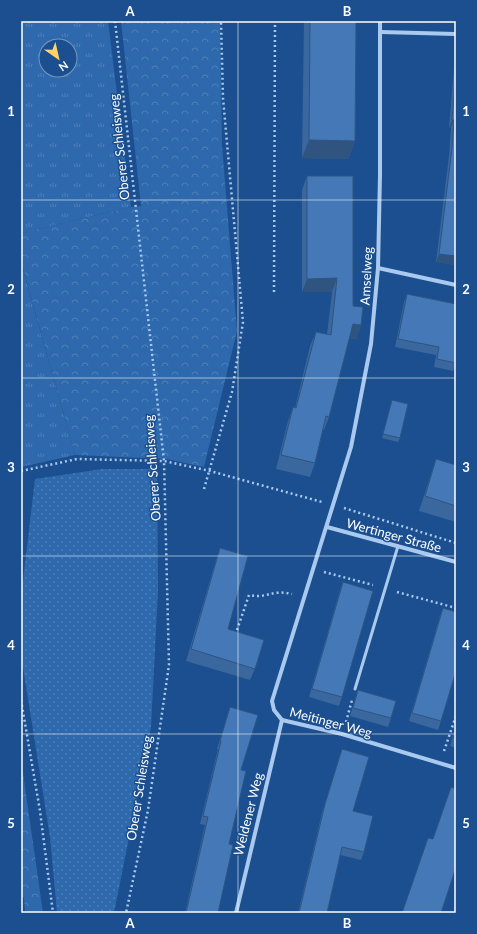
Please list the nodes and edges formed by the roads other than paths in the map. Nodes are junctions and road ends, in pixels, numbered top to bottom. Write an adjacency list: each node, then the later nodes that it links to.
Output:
1 (380, 21): 2 (street, Amselweg)
2 (381, 32): 3 (street); 4 (street, Amselweg)
3 (456, 34)
4 (378, 268): 5 (street); 6 (street, Amselweg)
5 (456, 285)
6 (327, 527): 7 (street, Wertinger Straße); 10 (street, Meitinger Weg)
7 (398, 546): 8 (street, Wertinger Straße); 9 (lane)
8 (456, 562)
9 (355, 689)
10 (282, 720): 11 (street, Meitinger Weg); 12 (street, Weldener Weg)
11 (456, 768)
12 (236, 913)

